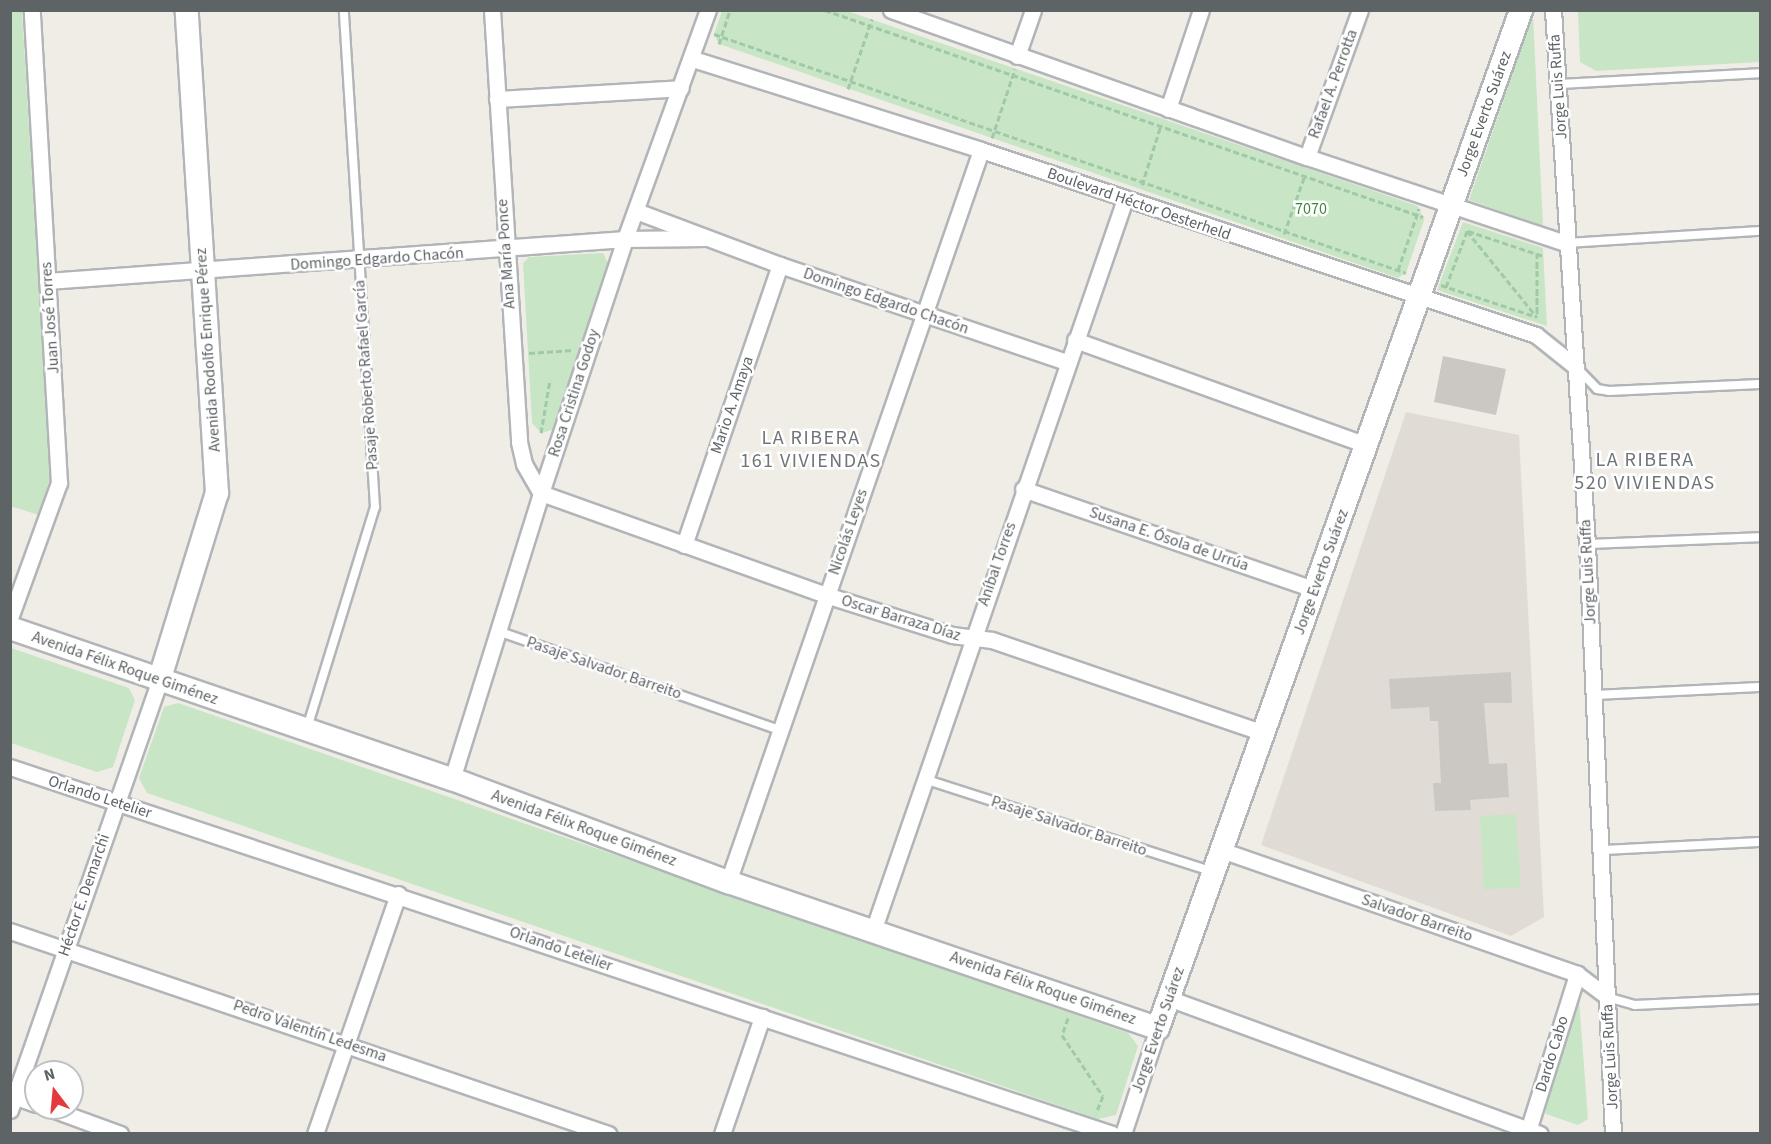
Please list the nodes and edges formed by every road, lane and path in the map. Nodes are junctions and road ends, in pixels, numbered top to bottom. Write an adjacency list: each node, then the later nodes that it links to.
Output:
1 (32, 10): 60 (street, Juan José Torres)
2 (188, 10): 57 (street, Avenida Rodolfo Enrique Pérez)
3 (344, 10): 54 (lane, Pasaje Roberto Rafael García)
4 (492, 10): 27 (street, Ana María Ponce)
5 (708, 10): 19 (street, Rosa Cristina Godoy)
6 (730, 10): 17 (path)
7 (825, 10): 15 (path)
8 (891, 10): 20 (street)
9 (1033, 10): 20 (street)
10 (1201, 10): 28 (street)
11 (1360, 10): 33 (street, Rafael A. Perrotta)
12 (1521, 10): 38 (street, Jorge Everto Suárez)
13 (1553, 10): 24 (street, Jorge Luis Ruffa)
14 (872, 19): 15 (path)
15 (869, 26): 22 (path); 23 (path)
16 (714, 34): 17 (path)
17 (721, 37): 18 (path); 23 (path)
18 (719, 44)
19 (693, 59): 25 (street, Rosa Cristina Godoy); 32 (street, Boulevard Héctor Oesterheld)
20 (1016, 62): 22 (path); 28 (street)
21 (1761, 73): 24 (lane)
22 (1013, 75): 29 (path); 30 (path)
23 (851, 82): 26 (path); 30 (path)
24 (1559, 84): 50 (street, Jorge Luis Ruffa)
25 (681, 88): 27 (street); 40 (street, Rosa Cristina Godoy)
26 (848, 89)
27 (497, 99): 51 (street, Ana María Ponce)
28 (1166, 114): 29 (path); 33 (street)
29 (1160, 126): 34 (path); 35 (path)
30 (994, 132): 31 (path); 35 (path)
31 (992, 138)
32 (981, 150): 37 (street, Boulevard Héctor Oesterheld); 64 (street, Nicolás Leyes)
33 (1307, 163): 34 (path); 38 (street)
34 (1305, 176): 41 (path); 46 (path)
35 (1142, 183): 36 (path); 46 (path)
36 (1140, 189)
37 (1125, 199): 63 (street, Boulevard Héctor Oesterheld); 67 (street, Aníbal Torres)
38 (1451, 206): 50 (street); 63 (street, Jorge Everto Suárez)
39 (1419, 209): 41 (path)
40 (636, 211): 47 (street, Domingo Edgardo Chacón); 48 (street, Rosa Cristina Godoy)
41 (1417, 215): 42 (path); 56 (path)
42 (1423, 217)
43 (1468, 223): 44 (path)
44 (1467, 231): 52 (path); 62 (path); 65 (path)
45 (1761, 231): 50 (lane)
46 (1285, 233): 49 (path); 56 (path)
47 (706, 238): 48 (street, Domingo Edgardo Chacón); 55 (street, Domingo Edgardo Chacón)
48 (625, 239): 51 (street, Domingo Edgardo Chacón); 77 (street, Rosa Cristina Godoy)
49 (1282, 239)
50 (1566, 243): 71 (street, Jorge Luis Ruffa)
51 (504, 250): 54 (street, Domingo Edgardo Chacón); 77 (street, Ana María Ponce)
52 (1537, 253): 53 (path); 65 (path)
53 (1543, 256)
54 (358, 261): 57 (street, Domingo Edgardo Chacón); 90 (lane, Pasaje Roberto Rafael García)
55 (780, 266): 64 (street, Domingo Edgardo Chacón); 80 (street, Mario A. Amaya)
56 (1398, 271): 58 (path); 59 (path)
57 (203, 272): 60 (street, Domingo Edgardo Chacón); 87 (street, Avenida Rodolfo Enrique Pérez)
58 (1406, 273)
59 (1395, 277)
60 (47, 281): 83 (street, Juan José Torres)
61 (1439, 284): 62 (path)
62 (1446, 287): 65 (path)
63 (1418, 299): 71 (street, Boulevard Héctor Oesterheld); 75 (street, Jorge Everto Suárez)
64 (922, 313): 70 (street, Domingo Edgardo Chacón); 82 (street, Nicolás Leyes)
65 (1538, 317): 66 (path)
66 (1537, 323)
67 (1075, 340): 70 (street, Aníbal Torres); 75 (street)
68 (579, 350): 69 (path)
69 (527, 353)
70 (1067, 362): 76 (street, Aníbal Torres)
71 (1576, 367): 73 (lane); 79 (street, Jorge Luis Ruffa)
72 (550, 380): 74 (path)
73 (1761, 384)
74 (541, 433)
75 (1366, 445): 81 (street, Jorge Everto Suárez)
76 (1023, 489): 81 (street, Susana E. Ósola de Urrúa); 86 (street, Aníbal Torres)
77 (541, 493): 80 (street, Oscar Barraza Díaz); 85 (street, Rosa Cristina Godoy)
78 (1761, 537): 79 (lane)
79 (1587, 544): 89 (street, Jorge Luis Ruffa)
80 (684, 545): 82 (street, Oscar Barraza Díaz)
81 (1314, 589): 92 (street, Jorge Everto Suárez)
82 (826, 595): 86 (street, Oscar Barraza Díaz); 91 (street, Nicolás Leyes)
83 (10, 618)
84 (10, 627): 87 (street, Avenida Félix Roque Giménez)
85 (496, 631): 91 (lane, Pasaje Salvador Barreito); 94 (street, Rosa Cristina Godoy)
86 (971, 638): 92 (street, Oscar Barraza Díaz); 95 (street, Aníbal Torres)
87 (159, 681): 90 (street, Avenida Félix Roque Giménez); 96 (street, Héctor E. Demarchi)
88 (1761, 687): 89 (lane)
89 (1594, 695): 99 (street, Jorge Luis Ruffa)
90 (306, 730): 94 (street, Avenida Félix Roque Giménez)
91 (779, 730): 101 (street, Nicolás Leyes)
92 (1263, 733): 98 (street, Jorge Everto Suárez)
93 (10, 767): 96 (street, Orlando Letelier)
94 (452, 779): 101 (street, Avenida Félix Roque Giménez)
95 (924, 779): 100 (lane, Pasaje Salvador Barreito); 104 (street, Aníbal Torres)
96 (116, 803): 102 (street, Orlando Letelier); 105 (street, Héctor E. Demarchi)
97 (1761, 842): 99 (lane)
98 (1221, 850): 100 (street, Jorge Everto Suárez); 106 (street, Salvador Barreito)
99 (1603, 850): 108 (street, Jorge Luis Ruffa)
100 (1214, 872): 107 (street, Jorge Everto Suárez)
101 (728, 882): 104 (street, Avenida Félix Roque Giménez)
102 (398, 894): 111 (street, Orlando Letelier); 113 (street)
103 (10, 931): 105 (street, Pedro Valentín Ledesma)
104 (873, 931): 112 (street, Avenida Félix Roque Giménez)
105 (66, 950): 113 (street, Pedro Valentín Ledesma); 114 (street, Héctor E. Demarchi)
106 (1577, 974): 108 (street, Salvador Barreito); 117 (street, Dardo Cabo)
107 (1168, 998): 112 (street, Jorge Everto Suárez); 117 (street)
108 (1607, 998): 109 (lane); 124 (street, Jorge Luis Ruffa)
109 (1761, 999)
110 (1069, 1013): 115 (path)
111 (762, 1017): 121 (street); 122 (street, Orlando Letelier)
112 (1158, 1028): 123 (street, Jorge Everto Suárez)
113 (346, 1043): 119 (street); 120 (street, Pedro Valentín Ledesma)
114 (12, 1100)
115 (1094, 1118)
116 (81, 1120): 118 (street)
117 (1532, 1132)
118 (120, 1134)
119 (315, 1134)
120 (608, 1134)
121 (722, 1134)
122 (1112, 1134)
123 (1123, 1134)
124 (1613, 1134)

